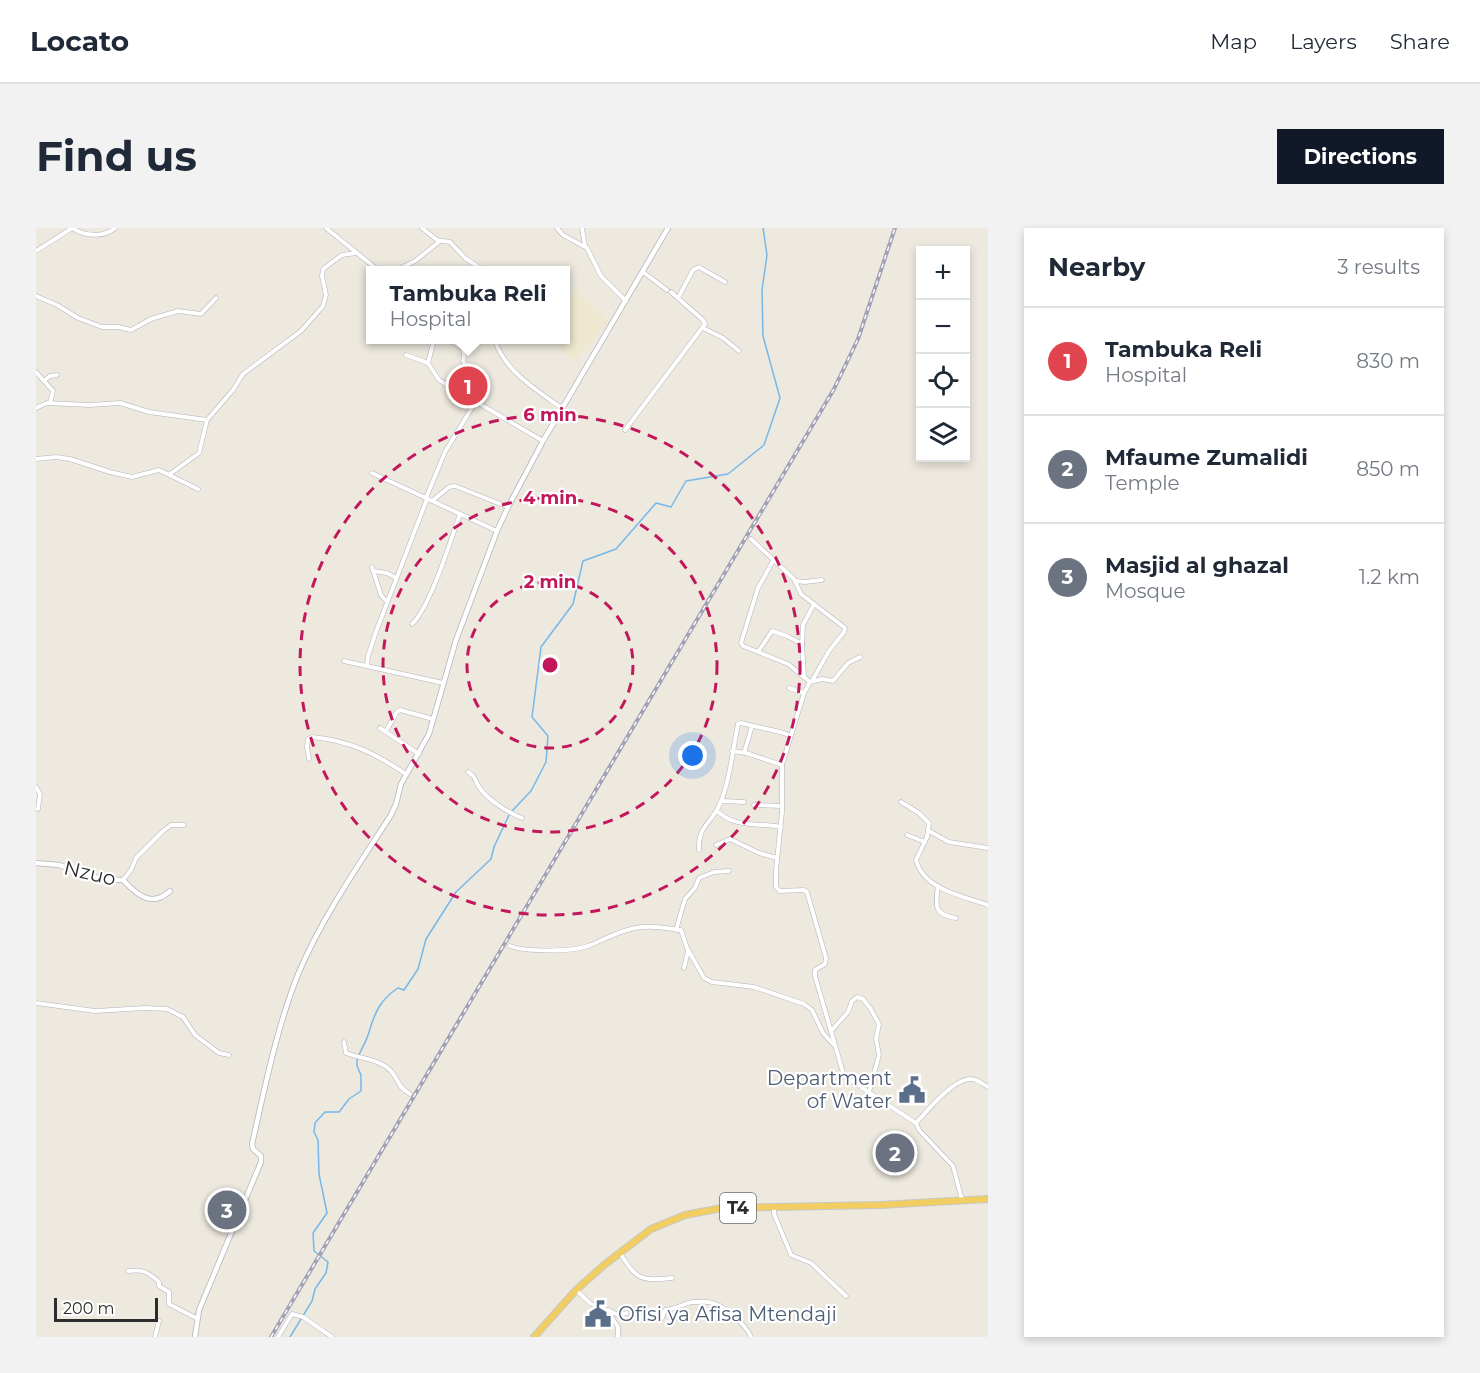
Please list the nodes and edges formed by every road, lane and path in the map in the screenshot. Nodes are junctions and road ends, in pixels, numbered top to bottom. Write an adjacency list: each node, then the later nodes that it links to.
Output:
1 (115, 228): 9 (street)
2 (326, 228): 10 (street)
3 (422, 228): 7 (street)
4 (557, 228): 8 (street)
5 (582, 228): 8 (street)
6 (668, 228): 14 (street)
7 (440, 240): 12 (street); 13 (street)
8 (586, 246): 19 (street)
9 (36, 251)
10 (356, 253): 11 (street); 34 (street)
11 (373, 266)
12 (405, 266)
13 (477, 266)
14 (643, 272): 18 (street); 19 (street)
15 (725, 282): 18 (street)
16 (36, 296): 17 (street)
17 (216, 298)
18 (678, 298): 20 (street)
19 (626, 301): 33 (street)
20 (703, 328): 24 (street); 35 (street)
21 (433, 344): 26 (street)
22 (457, 344): 30 (street)
23 (497, 344): 33 (street)
24 (739, 351)
25 (406, 355): 26 (street)
26 (428, 363): 30 (street)
27 (36, 372): 29 (street)
28 (57, 375): 29 (street)
29 (45, 380): 31 (street)
30 (477, 402): 36 (street); 41 (street)
31 (50, 403): 32 (street); 34 (street)
32 (36, 408)
33 (563, 409): 36 (street)
34 (207, 420): 39 (street)
35 (625, 430)
36 (543, 441): 42 (street)
37 (36, 459): 39 (street)
38 (372, 473): 41 (street)
39 (170, 474): 40 (street)
40 (198, 489)
41 (428, 499): 42 (street); 43 (street); 47 (street)
42 (508, 507): 44 (street)
43 (460, 514): 44 (street); 52 (street)
44 (497, 531): 60 (street)
45 (751, 539): 46 (street)
46 (773, 561): 49 (street); 54 (street)
47 (396, 578): 50 (street); 50 (street)
48 (822, 580): 49 (street)
49 (796, 581): 51 (street)
50 (387, 602): 57 (street)
51 (814, 604): 53 (street); 59 (street)
52 (412, 624)
53 (802, 644): 54 (street); 58 (street)
54 (758, 651): 58 (street)
55 (860, 657): 59 (street)
56 (344, 661): 57 (street)
57 (368, 665): 60 (street)
58 (804, 676): 59 (street)
59 (811, 682): 62 (street)
60 (443, 683): 63 (street)
61 (789, 688): 62 (street)
62 (804, 693): 67 (street)
63 (433, 719): 66 (street); 70 (street)
64 (752, 726): 67 (street); 68 (street); 69 (street)
65 (380, 728): 66 (street)
66 (386, 732): 70 (street)
67 (790, 736): 72 (street)
68 (732, 751): 69 (street); 76 (street)
69 (744, 753): 72 (street)
70 (419, 754): 74 (street)
71 (309, 759): 74 (street)
72 (782, 765): 80 (street)
73 (468, 772): 83 (street)
74 (406, 774): 123 (street)
75 (36, 787): 81 (street)
76 (722, 801): 77 (street); 82 (street)
77 (744, 802)
78 (902, 802): 86 (street)
79 (754, 805): 80 (street)
80 (782, 806): 85 (street)
81 (38, 809)
82 (717, 811): 85 (street); 91 (street)
83 (522, 818)
84 (183, 825): 95 (street)
85 (781, 827): 92 (street)
86 (931, 833): 88 (street); 90 (street)
87 (907, 835): 88 (street)
88 (926, 839): 96 (street)
89 (716, 845): 92 (street)
90 (988, 848)
91 (699, 850)
92 (777, 858): 105 (street)
93 (36, 863): 95 (street, Nzuo)
94 (729, 871): 100 (street)
95 (123, 880): 97 (street, Nzuo)
96 (938, 886): 98 (street); 99 (street)
97 (170, 891)
98 (988, 905)
99 (956, 918)
100 (676, 930): 101 (street); 102 (street)
101 (510, 946)
102 (688, 950): 103 (street); 107 (street)
103 (684, 968)
104 (36, 1003): 108 (street)
105 (831, 1031): 107 (street); 110 (street)
106 (344, 1042): 111 (street)
107 (834, 1045): 110 (street)
108 (229, 1055)
109 (988, 1087): 112 (street)
110 (868, 1092): 112 (street)
111 (410, 1094)
112 (916, 1123): 114 (street)
113 (988, 1199): 114 (highway, T4)
114 (962, 1200): 115 (highway, T4)
115 (774, 1206): 116 (highway, T4); 120 (street)
116 (620, 1252): 118 (street); 119 (highway, T4)
117 (128, 1271): 123 (street)
118 (672, 1278)
119 (576, 1290): 121 (street); 130 (highway, T4)
120 (846, 1296)
121 (607, 1310): 122 (street); 131 (street)
122 (627, 1313)
123 (196, 1318): 127 (street)
124 (662, 1318): 132 (street)
125 (159, 1321): 126 (street)
126 (155, 1337)
127 (195, 1337)
128 (278, 1337): 129 (street)
129 (332, 1337)
130 (534, 1337)
131 (618, 1337)
132 (751, 1337)

